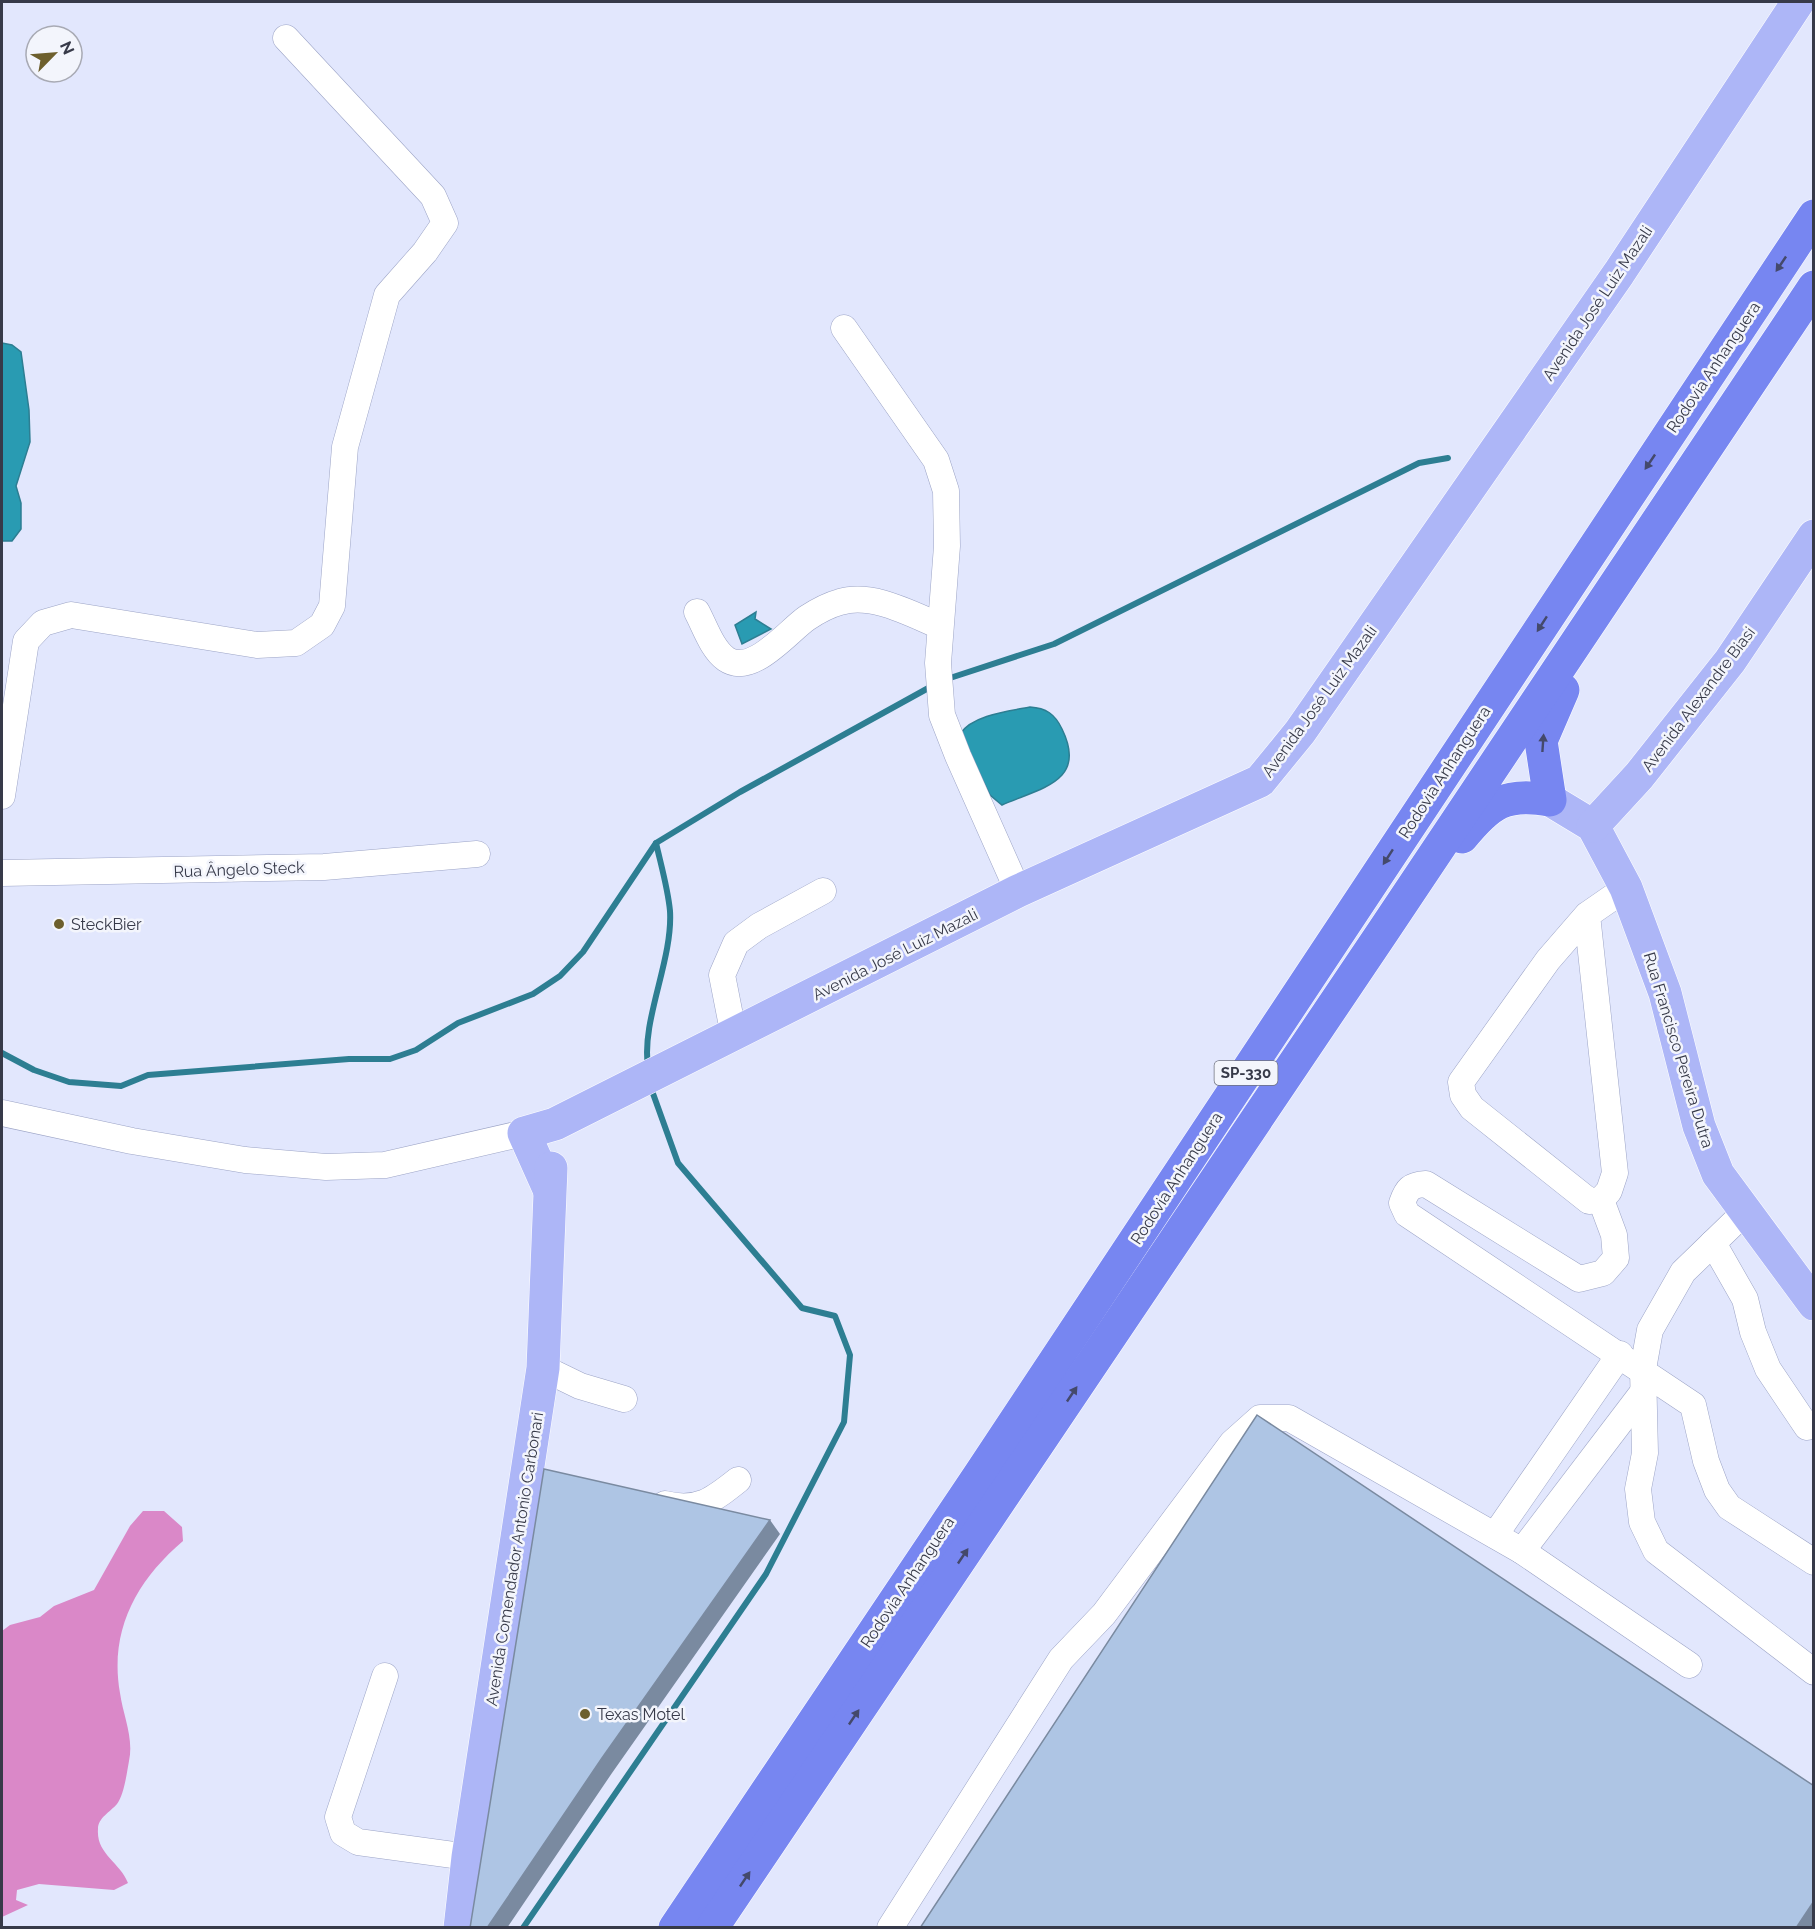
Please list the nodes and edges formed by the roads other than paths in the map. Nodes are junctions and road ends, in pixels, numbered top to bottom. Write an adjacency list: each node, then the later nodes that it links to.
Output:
1 (1798, 2): 17 (main road, Avenida José Luiz Mazali)
2 (286, 38): 10 (street)
3 (1814, 216): 44 (highway, Rodovia Anhanguera / SP-330, one-way to 44)
4 (1814, 286): 7 (highway, Rodovia Anhanguera / SP-330)
5 (844, 328): 9 (street)
6 (1814, 536): 12 (main road, Avenida Alexandre Biasi)
7 (1642, 543): 11 (highway, one-way to 7); 19 (highway, Rodovia Anhanguera / SP-330)
8 (697, 612): 9 (street)
9 (940, 626): 17 (street)
10 (2, 796)
11 (1550, 800): 12 (main road); 19 (highway)
12 (1593, 826): 15 (main road, Rua Francisco Pereira Dutra)
13 (477, 854): 14 (street, Rua Ângelo Steck)
14 (2, 873)
15 (1626, 888): 18 (street); 26 (main road, Rua Francisco Pereira Dutra)
16 (822, 891): 20 (street)
17 (1018, 891): 20 (main road, Avenida José Luiz Mazali)
18 (1587, 915): 25 (street); 25 (street)
19 (1384, 930): 45 (highway, Rodovia Anhanguera / SP-330, one-way to 19)
20 (734, 1036): 22 (main road, Avenida José Luiz Mazali)
21 (2, 1113): 23 (street)
22 (555, 1124): 23 (main road, Avenida José Luiz Mazali); 24 (main road, Avenida Comendador Antonio Carbonari)
23 (524, 1133): 24 (main road, Avenida Comendador Antonio Carbonari)
24 (549, 1189): 30 (main road, Avenida Comendador Antonio Carbonari)
25 (1600, 1200): 29 (street)
26 (1746, 1211): 27 (street); 28 (main road, Rua Francisco Pereira Dutra)
27 (1713, 1243): 31 (street); 33 (street)
28 (1814, 1304)
29 (1620, 1354): 31 (street); 36 (street)
30 (543, 1368): 32 (street); 42 (main road, Avenida Comendador Antonio Carbonari)
31 (1643, 1380): 37 (street); 38 (street); 40 (street)
32 (624, 1399)
33 (1807, 1427)
34 (738, 1480): 35 (street)
35 (639, 1497)
36 (1495, 1535): 37 (street); 46 (street)
37 (1522, 1551): 39 (street)
38 (1814, 1562)
39 (1689, 1665)
40 (1814, 1672)
41 (385, 1676): 42 (street)
42 (468, 1857): 43 (main road, Avenida Comendador Antonio Carbonari)
43 (460, 1928)
44 (675, 1928)
45 (712, 1928)
46 (890, 1928)

